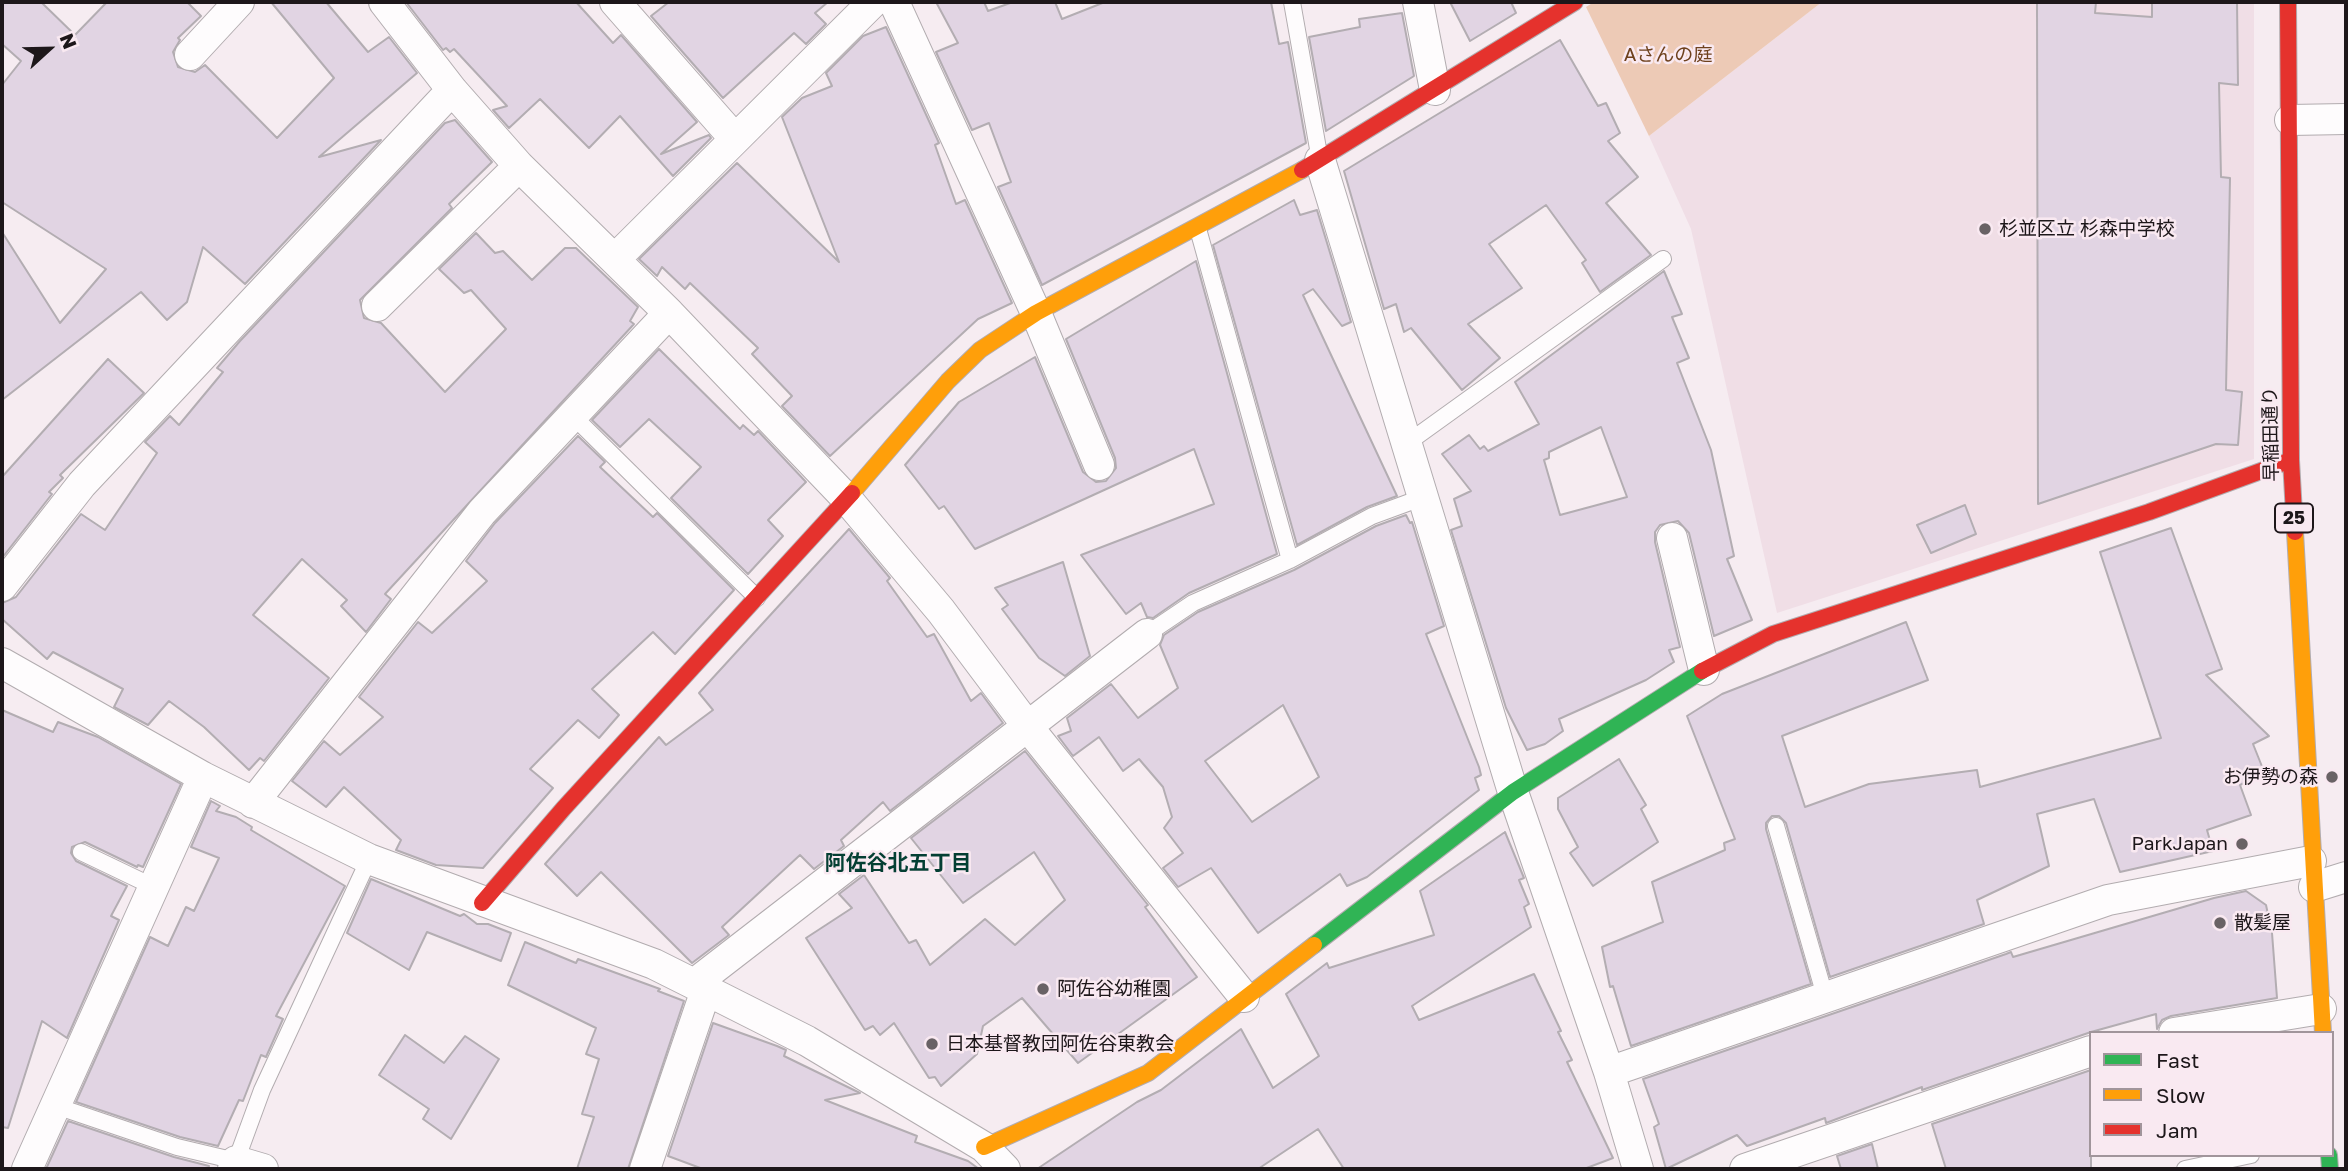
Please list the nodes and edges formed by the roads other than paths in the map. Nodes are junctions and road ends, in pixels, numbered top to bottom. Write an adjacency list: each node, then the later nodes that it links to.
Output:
1 (239, 2): 10 (street)
2 (384, 2): 11 (street)
3 (615, 2): 15 (street)
4 (873, 2): 15 (street)
5 (894, 2): 23 (street)
6 (1292, 2): 16 (lane)
7 (1418, 2): 12 (street)
8 (1575, 2): 12 (street)
9 (2288, 2): 14 (street, 早稲田通り / 25)
10 (190, 55)
11 (452, 90): 17 (street); 32 (street)
12 (1435, 90): 16 (street)
13 (2346, 119): 14 (street)
14 (2290, 120): 26 (street, 早稲田通り / 25)
15 (735, 139): 19 (street)
16 (1320, 160): 18 (street); 25 (street)
17 (519, 166): 19 (street); 21 (street)
18 (1198, 228): 23 (street); 31 (lane)
19 (615, 259): 22 (street)
20 (1663, 259): 25 (lane)
21 (377, 306)
22 (669, 313): 24 (street); 29 (street)
23 (1036, 313): 27 (street); 29 (street)
24 (572, 415): 33 (lane); 40 (street)
25 (1406, 444): 28 (street)
26 (2291, 460): 36 (street); 44 (street, 早稲田通り / 25)
27 (1099, 465)
28 (1421, 498): 31 (lane); 39 (street)
29 (847, 499): 33 (street); 37 (street)
30 (1672, 538): 36 (street)
31 (1290, 560): 34 (lane)
32 (2, 586)
33 (757, 598): 47 (street)
34 (1147, 634): 37 (street)
35 (3, 665): 38 (street)
36 (1703, 670): 39 (street)
37 (1028, 727): 48 (street); 50 (street)
38 (203, 777): 40 (street); 46 (street)
39 (1513, 792): 50 (street); 54 (street)
40 (253, 803): 43 (street)
41 (1776, 826): 49 (lane)
42 (81, 852): 46 (lane)
43 (369, 859): 47 (street); 58 (lane)
44 (2313, 874): 45 (street); 49 (street); 51 (street, 早稲田通り / 25)
45 (2346, 877)
46 (154, 887): 55 (street)
47 (482, 903): 48 (street)
48 (700, 987): 56 (street); 60 (street)
49 (1825, 996): 54 (street)
50 (1244, 997): 56 (street)
51 (2322, 1021): 52 (street)
52 (2199, 1031)
53 (2089, 1052): 63 (street)
54 (1609, 1072): 62 (street)
55 (56, 1105): 58 (lane); 59 (street)
56 (984, 1147): 61 (street)
57 (2241, 1157): 64 (lane)
58 (244, 1166)
59 (27, 1169)
60 (645, 1169)
61 (1005, 1169)
62 (1638, 1169)
63 (1745, 1169)
64 (2185, 1169)

